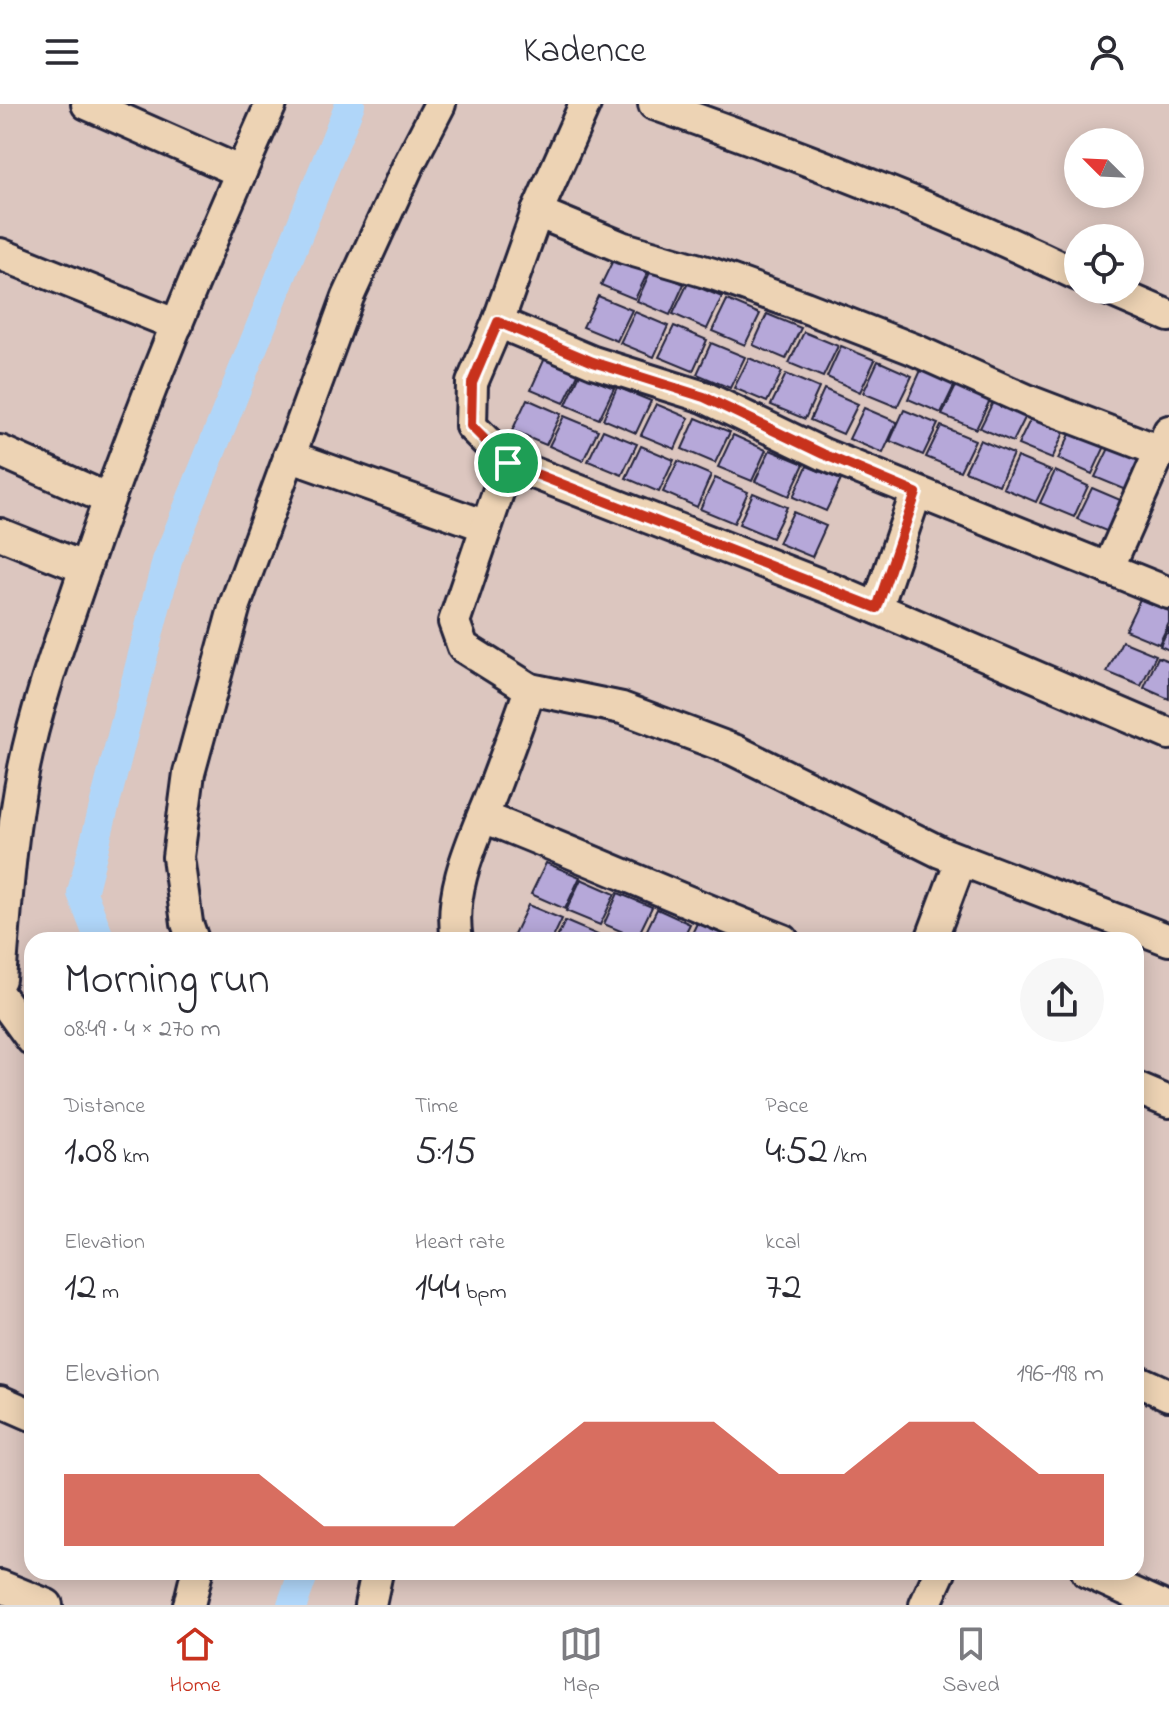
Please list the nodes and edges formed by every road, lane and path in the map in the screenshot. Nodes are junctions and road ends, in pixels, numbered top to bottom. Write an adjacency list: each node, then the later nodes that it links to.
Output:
1 (87, 104): 6 (street)
2 (271, 104): 6 (street)
3 (440, 104): 16 (street)
4 (585, 104): 7 (street)
5 (654, 104): 9 (street)
6 (241, 172): 13 (street)
7 (537, 212): 12 (street); 14 (street)
8 (0, 254): 13 (street)
9 (1064, 268)
10 (1141, 304): 11 (street)
11 (1169, 316)
12 (498, 322): 17 (street); 18 (street)
13 (177, 325): 19 (street)
14 (1164, 441): 23 (street)
15 (0, 451): 19 (street)
16 (289, 456): 20 (street); 30 (street)
17 (508, 463): 20 (street); 25 (street)
18 (916, 493): 23 (street); 25 (street)
19 (108, 499): 22 (street)
20 (486, 526): 26 (street)
21 (0, 534): 22 (street)
22 (85, 568): 35 (street)
23 (1108, 569): 24 (street)
24 (1169, 593)
25 (877, 608): 27 (street)
26 (530, 689): 28 (street); 29 (street)
27 (1169, 734)
28 (483, 817): 31 (street); 32 (street)
29 (961, 860): 33 (street); 34 (street)
30 (190, 932)
31 (455, 932)
32 (763, 932)
33 (934, 932)
34 (1169, 940)
35 (0, 979)
36 (0, 996): 37 (street)
37 (24, 1029)
38 (1144, 1091): 39 (street)
39 (1169, 1102)
40 (1144, 1384): 41 (street)
41 (1169, 1395)
42 (0, 1401): 43 (street)
43 (24, 1412)
44 (195, 1580): 50 (street)
45 (375, 1580): 51 (street)
46 (936, 1580): 52 (street)
47 (1105, 1580): 53 (street)
48 (0, 1586): 49 (street)
49 (47, 1605)
50 (189, 1605)
51 (370, 1605)
52 (925, 1605)
53 (1160, 1605)

